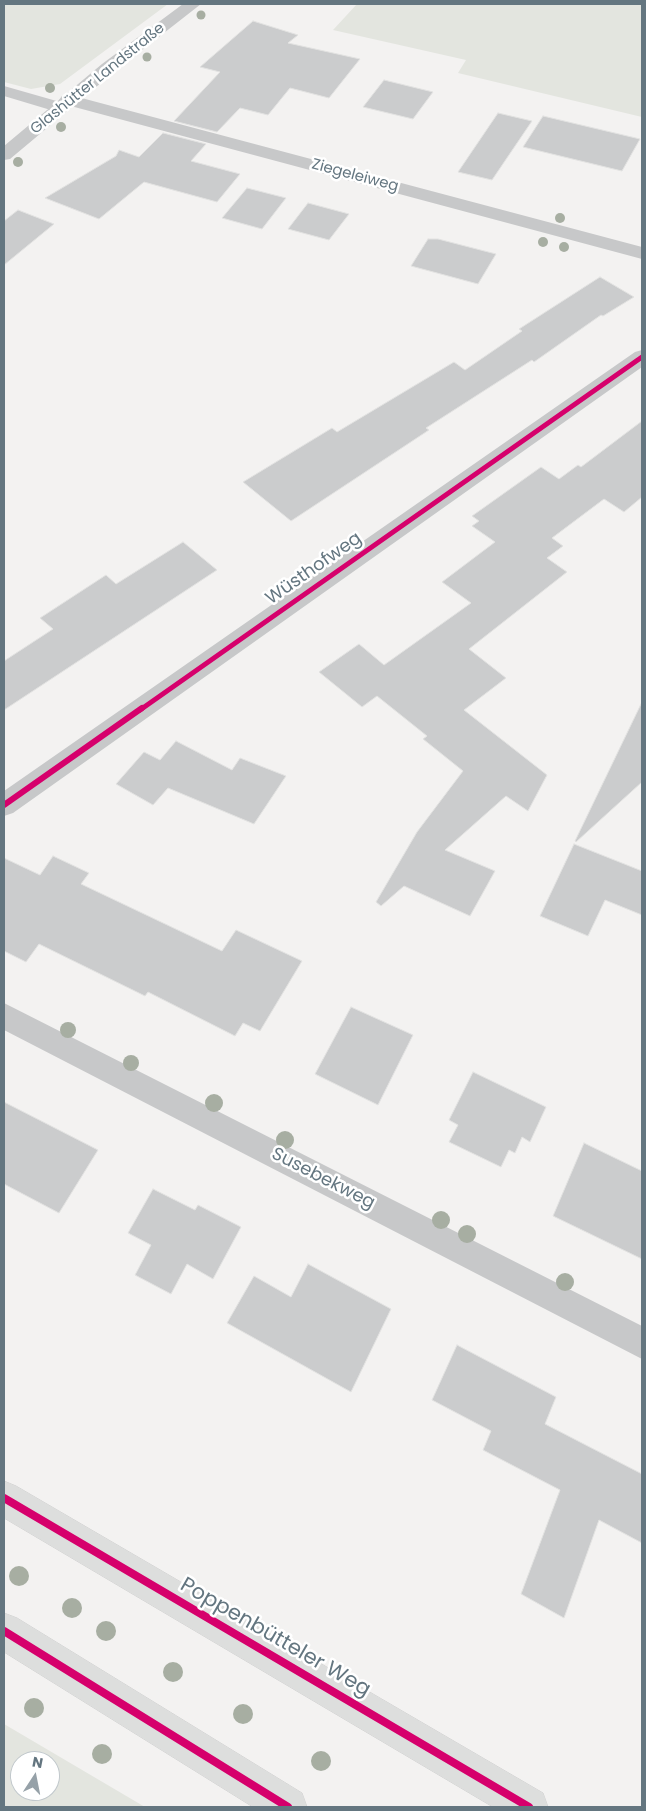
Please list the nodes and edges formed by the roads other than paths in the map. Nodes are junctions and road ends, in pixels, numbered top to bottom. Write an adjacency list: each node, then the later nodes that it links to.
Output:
1 (193, 4): 3 (street, Glashütter Landstraße)
2 (4, 91): 3 (street, Ziegeleiweg)
3 (64, 103): 4 (street, Glashütter Landstraße); 5 (street, Ziegeleiweg)
4 (4, 155)
5 (642, 253)
6 (642, 358): 7 (street, Wüsthofweg)
7 (4, 805)
8 (4, 1016): 9 (street, Susebekweg)
9 (642, 1343)
10 (4, 1498): 13 (main road, Poppenbütteler Weg)
11 (4, 1631): 12 (main road)
12 (288, 1807)
13 (529, 1807)

